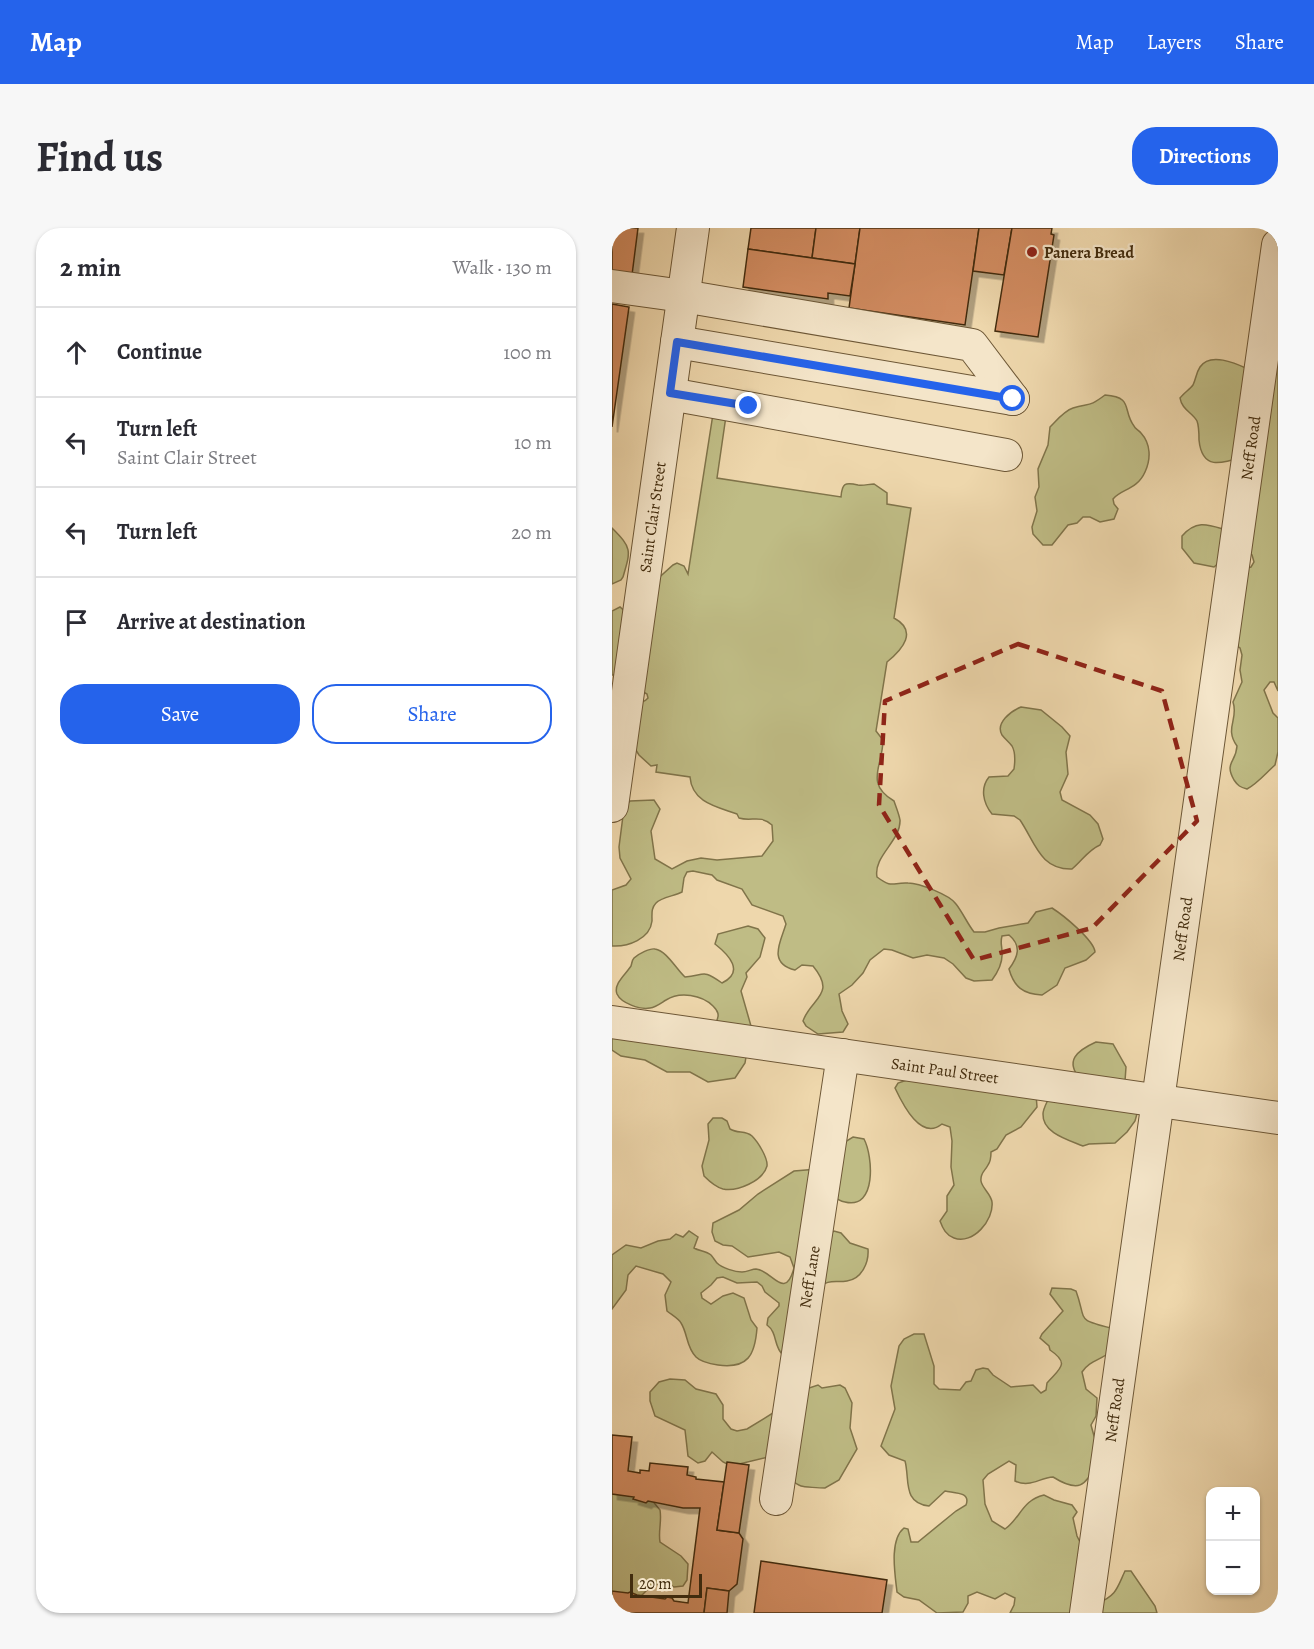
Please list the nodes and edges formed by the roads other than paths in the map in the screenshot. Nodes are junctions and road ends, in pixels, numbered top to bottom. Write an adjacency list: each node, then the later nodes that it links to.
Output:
1 (693, 228): 4 (street, Saint Clair Street)
2 (1278, 245): 11 (street, Neff Road)
3 (612, 286): 4 (street)
4 (683, 296): 5 (street, Saint Clair Street); 5 (street)
5 (677, 342): 6 (street, Saint Clair Street)
6 (670, 393): 7 (street); 8 (street, Saint Clair Street)
7 (1006, 455)
8 (612, 806)
9 (612, 1022): 10 (street, Saint Paul Street)
10 (843, 1055): 11 (street, Saint Paul Street); 13 (street, Neff Lane)
11 (1158, 1101): 12 (street, Saint Paul Street); 14 (street, Neff Road)
12 (1278, 1118)
13 (776, 1499)
14 (1086, 1613)

